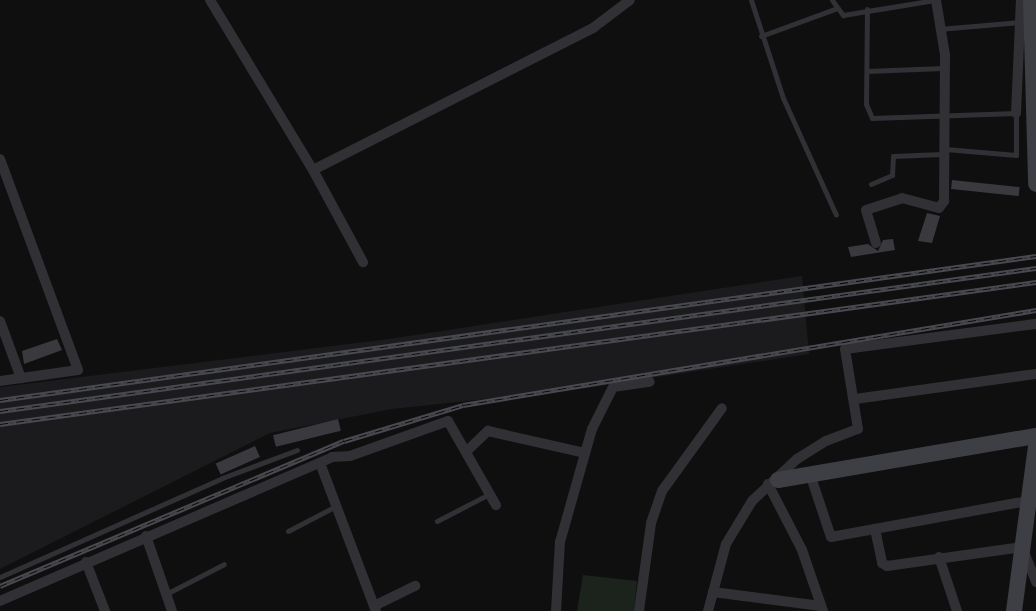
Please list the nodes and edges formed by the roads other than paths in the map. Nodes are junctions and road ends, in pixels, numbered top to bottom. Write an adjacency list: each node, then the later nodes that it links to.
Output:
1 (210, 0): 20 (street)
2 (629, 0): 20 (street)
3 (751, 0): 12 (lane)
4 (832, 0): 8 (lane)
5 (936, 0): 9 (lane); 11 (street)
6 (1021, 0): 10 (street)
7 (1031, 0): 14 (street)
8 (837, 8): 9 (lane); 12 (lane)
9 (867, 9): 15 (lane)
10 (1021, 22): 11 (lane); 16 (street)
11 (939, 29): 13 (street)
12 (761, 36): 23 (lane)
13 (943, 68): 15 (lane); 17 (street)
14 (1032, 69): 22 (street)
15 (867, 71): 17 (lane)
16 (1016, 113): 17 (lane); 18 (lane)
17 (942, 114): 18 (street)
18 (942, 152): 21 (lane); 24 (street)
19 (1, 162): 29 (street)
20 (313, 170): 25 (street)
21 (871, 184)
22 (1036, 184)
23 (836, 215)
24 (876, 243)
25 (363, 262)
26 (0, 321): 29 (street)
27 (1036, 324): 32 (street)
28 (1036, 374): 32 (street)
29 (21, 378): 30 (street)
30 (0, 381)
31 (650, 382): 38 (street)
32 (855, 399): 41 (street)
33 (723, 408): 65 (street)
34 (1036, 436): 40 (street)
35 (1036, 447): 43 (street)
36 (297, 450): 54 (lane)
37 (468, 450): 38 (street); 39 (street); 42 (street)
38 (585, 453): 64 (street)
39 (320, 463): 45 (street); 49 (street)
40 (810, 474): 41 (street); 47 (street)
41 (773, 482): 57 (street); 61 (street)
42 (489, 494): 44 (street); 46 (lane)
43 (1032, 500): 47 (street); 50 (street)
44 (496, 505)
45 (336, 506): 48 (lane); 60 (street)
46 (437, 521)
47 (875, 529): 51 (street)
48 (288, 531)
49 (146, 536): 52 (street); 58 (street)
50 (1022, 547): 51 (street); 55 (street); 68 (street)
51 (939, 558): 67 (street)
52 (86, 562): 59 (street); 62 (street)
53 (224, 564): 58 (lane)
54 (0, 577)
55 (1036, 582)
56 (415, 586): 60 (street)
57 (713, 592): 61 (street); 66 (street)
58 (166, 594): 63 (street)
59 (3, 604)
60 (375, 608)
61 (822, 608)
62 (105, 611)
63 (172, 611)
64 (556, 611)
65 (639, 611)
66 (708, 611)
67 (957, 611)
68 (1014, 611)

